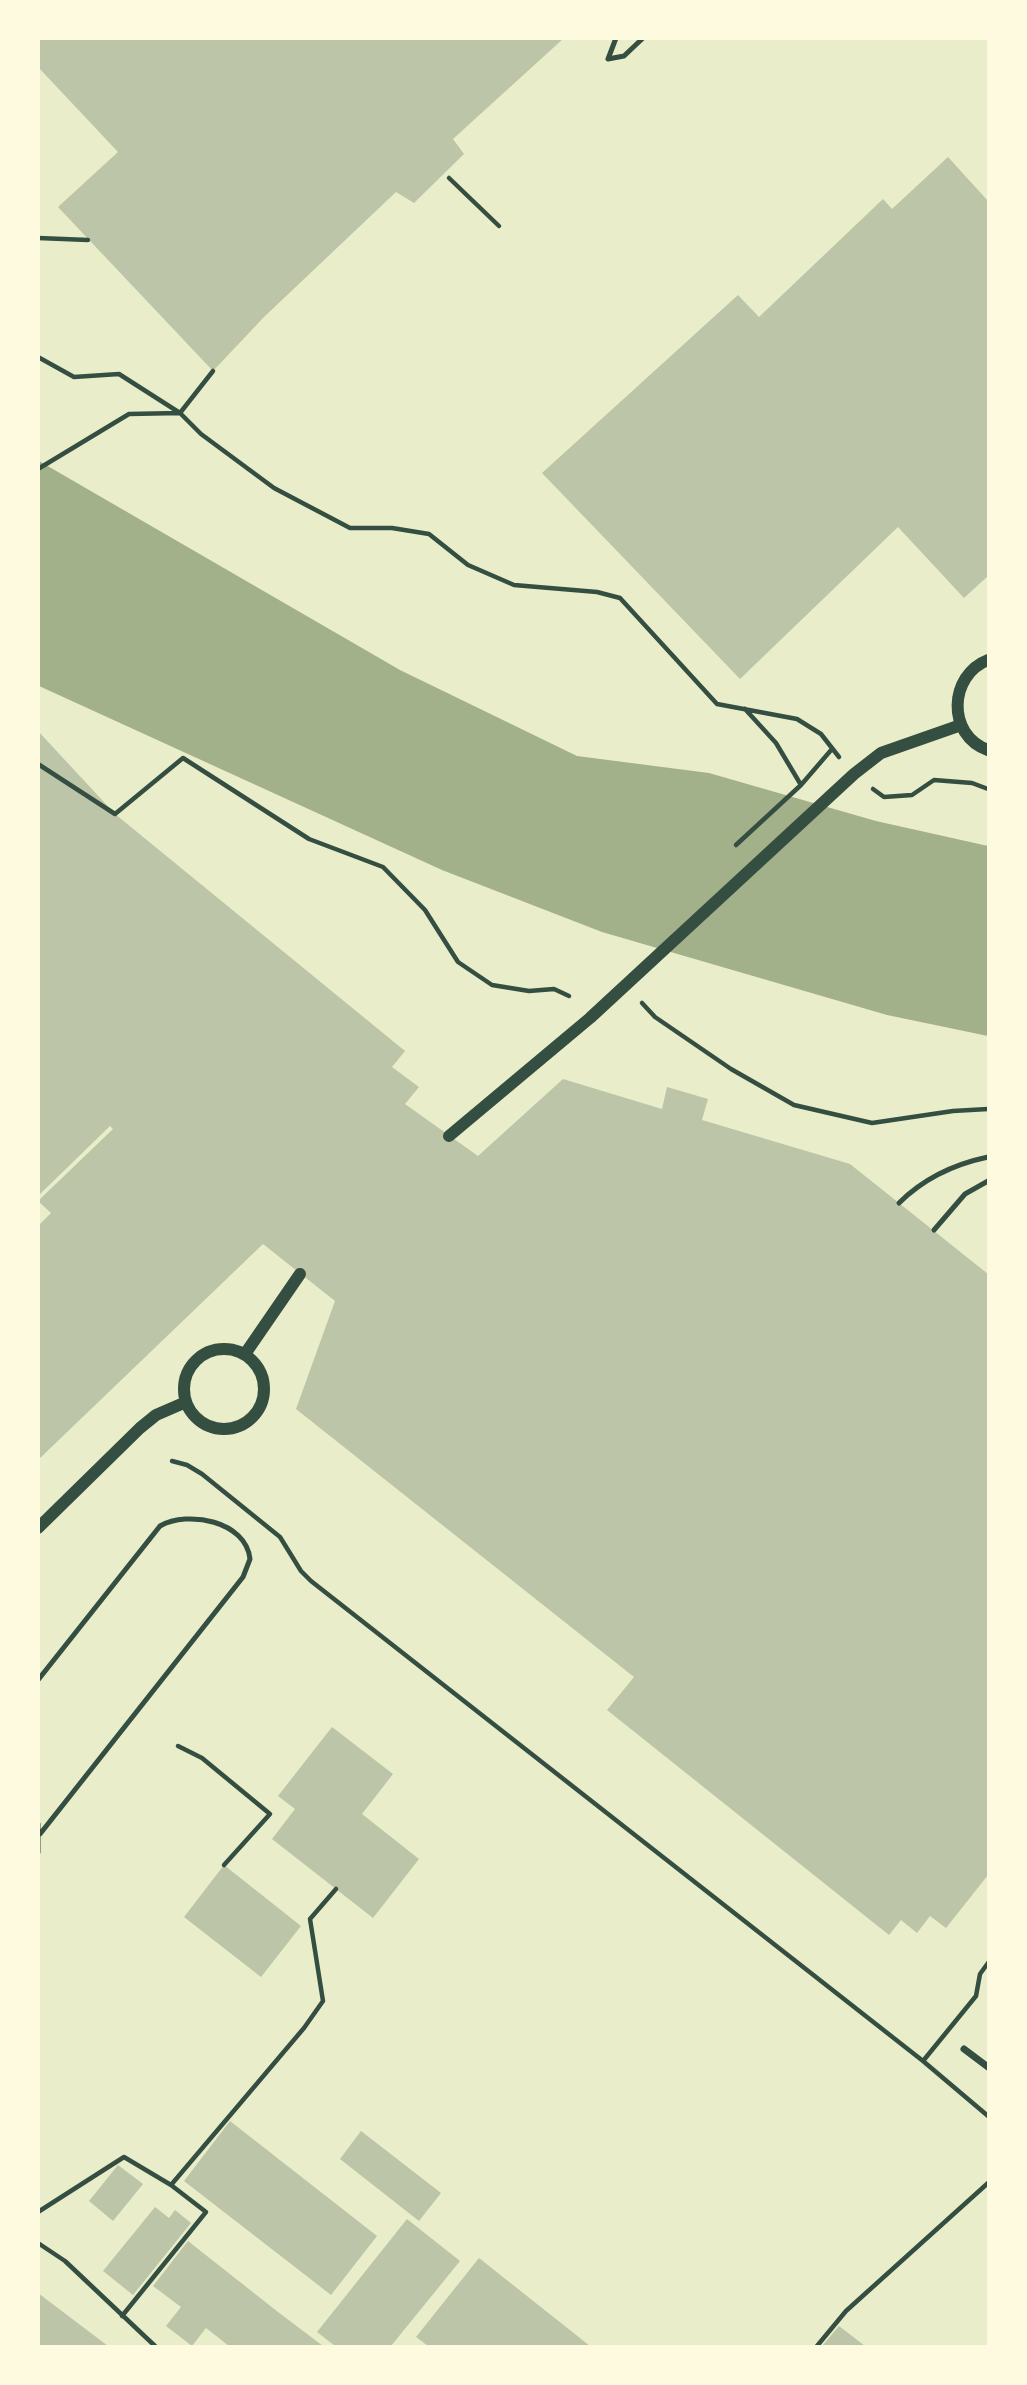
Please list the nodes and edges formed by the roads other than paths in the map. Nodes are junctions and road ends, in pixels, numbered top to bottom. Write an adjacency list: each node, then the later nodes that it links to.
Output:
1 (616, 38): 2 (lane)
2 (643, 38)
3 (989, 660): 4 (street)
4 (961, 724): 5 (street); 6 (street)
5 (989, 750)
6 (449, 1136)
7 (989, 1157): 9 (lane)
8 (989, 1181): 10 (lane)
9 (899, 1203)
10 (934, 1230)
11 (300, 1274): 12 (street)
12 (245, 1354): 13 (street); 13 (street)
13 (186, 1402): 14 (street)
14 (38, 1528)
15 (38, 1680): 17 (lane)
16 (38, 1824): 17 (lane)
17 (40, 1834): 18 (lane)
18 (38, 1852)
19 (964, 2049): 20 (street)
20 (989, 2067)

